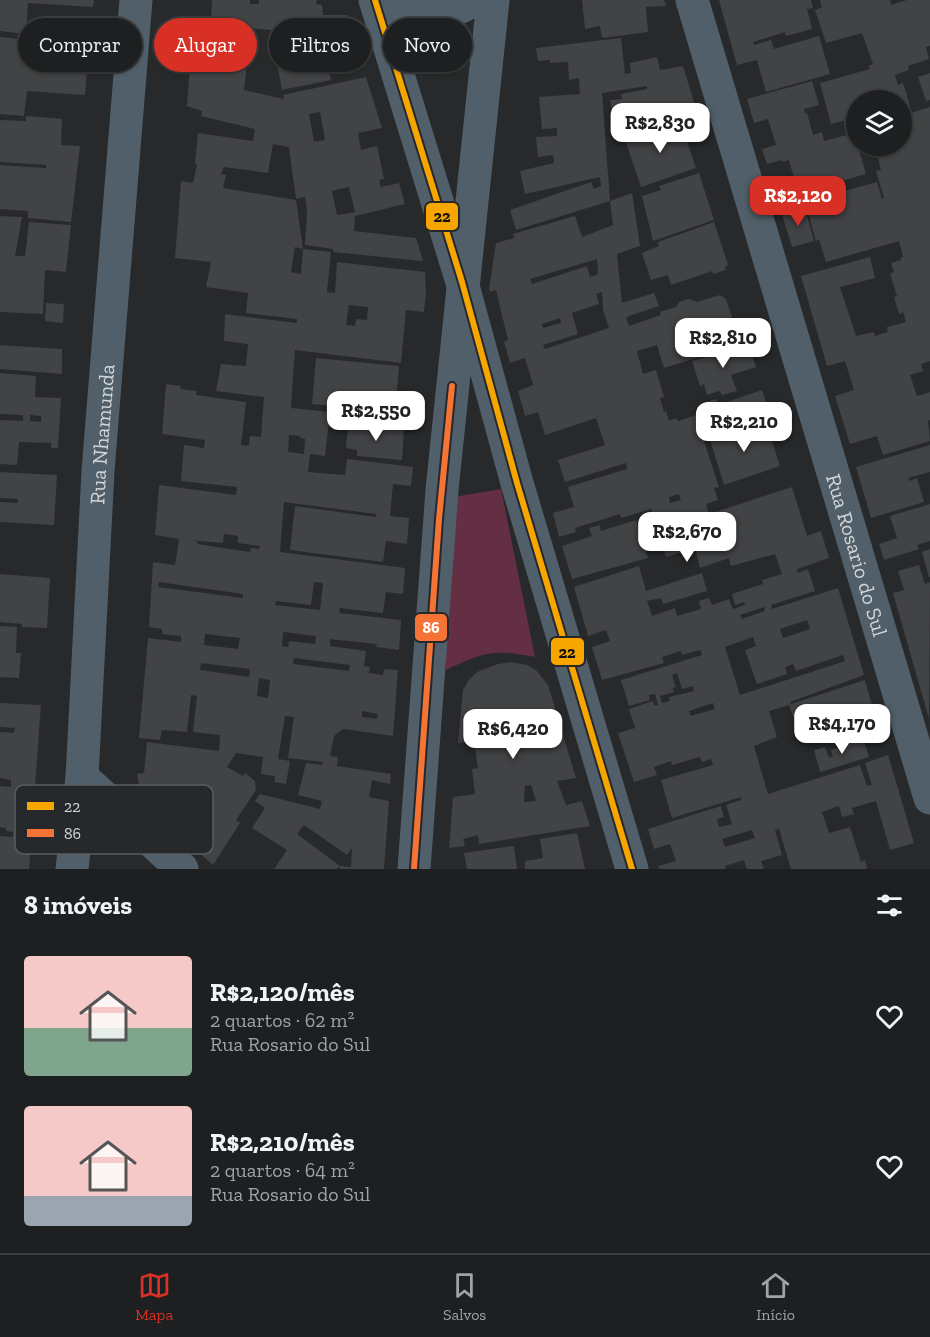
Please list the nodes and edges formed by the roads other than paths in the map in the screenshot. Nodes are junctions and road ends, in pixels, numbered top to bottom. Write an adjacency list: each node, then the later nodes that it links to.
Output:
1 (136, 0): 8 (street, Rua Nhamunda)
2 (375, 0): 7 (street)
3 (381, 0): 4 (street)
4 (473, 0)
5 (493, 0): 7 (street)
6 (692, 0): 11 (street, Rua Rosario do Sul)
7 (462, 282): 16 (street); 17 (street)
8 (82, 777): 9 (street, Rua Nhamunda); 10 (street)
9 (81, 785)
10 (91, 785)
11 (930, 798)
12 (74, 854): 14 (street, Rua Nhamunda)
13 (166, 854): 15 (street)
14 (72, 869)
15 (182, 869)
16 (414, 869)
17 (632, 869)

